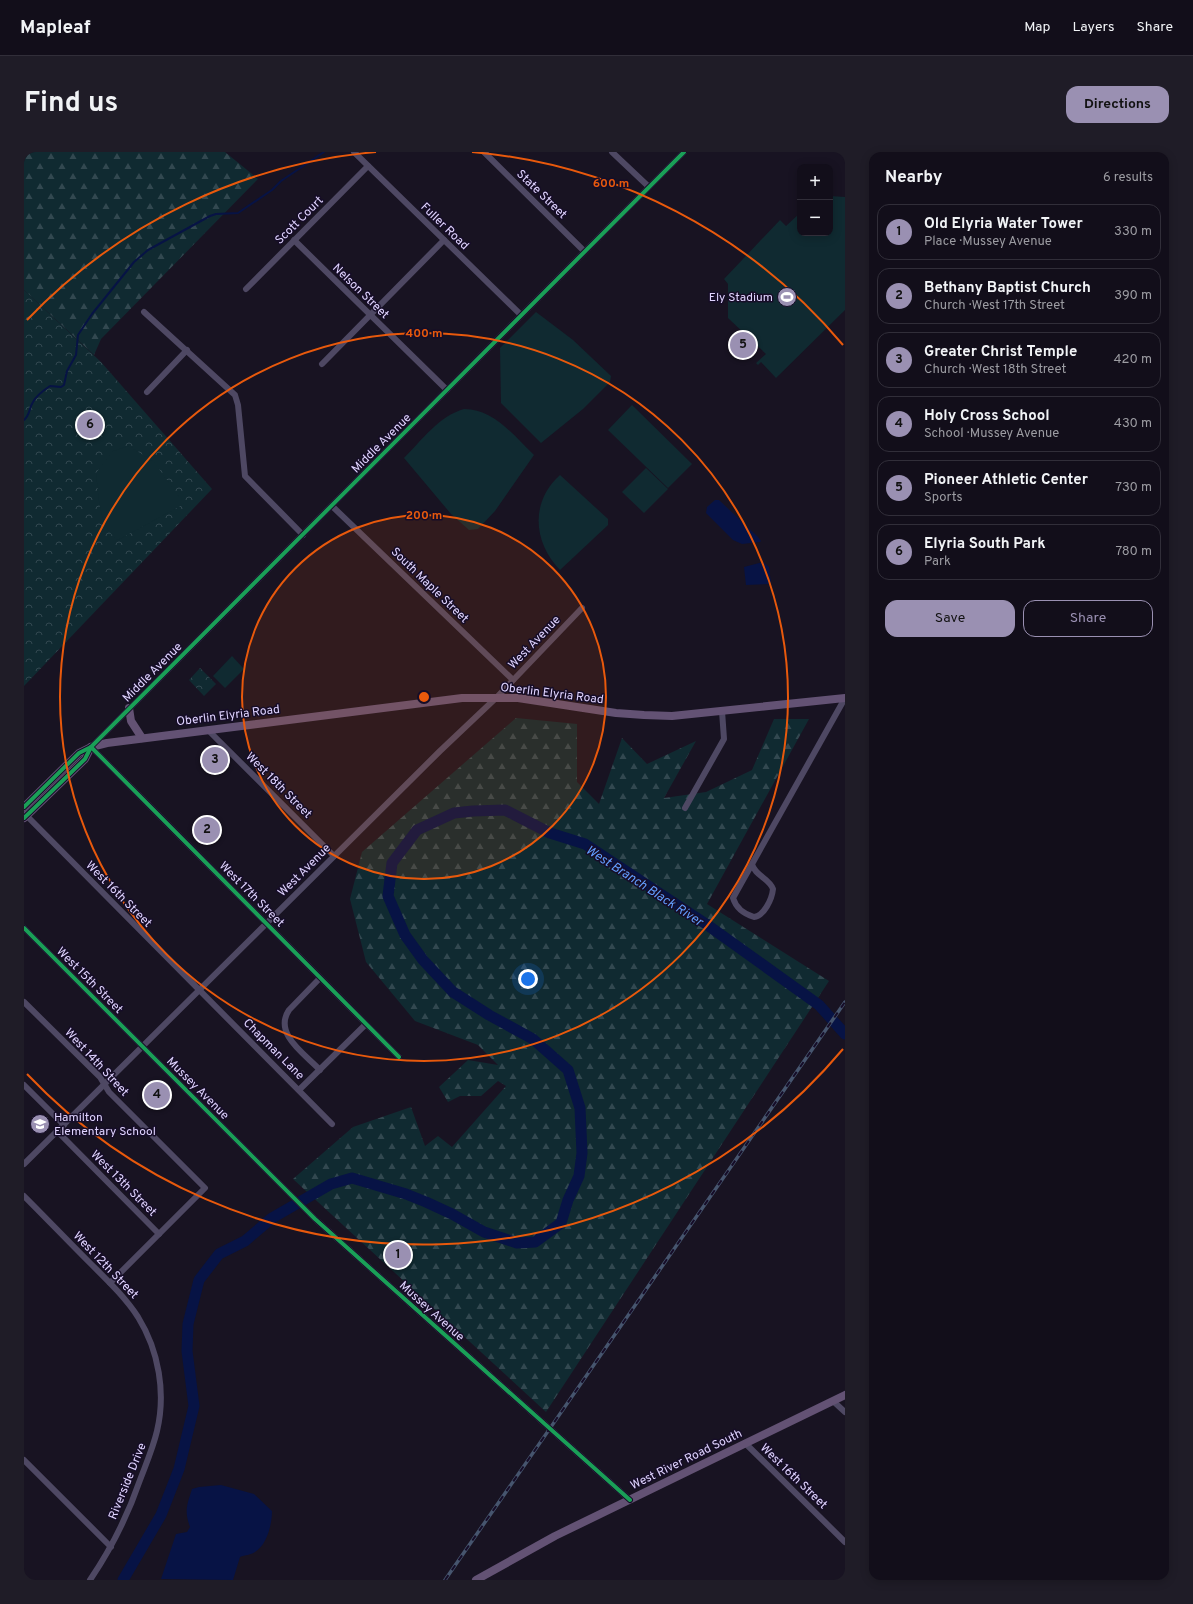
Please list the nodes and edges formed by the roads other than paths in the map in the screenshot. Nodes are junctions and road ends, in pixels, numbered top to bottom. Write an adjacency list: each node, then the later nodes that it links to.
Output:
1 (354, 152): 5 (street, Fuller Road)
2 (484, 152): 9 (street, State Street)
3 (612, 152): 6 (street)
4 (684, 152): 6 (street, Middle Avenue)
5 (368, 166): 7 (street, Scott Court); 8 (street, Fuller Road)
6 (648, 187): 9 (street, Middle Avenue)
7 (294, 240): 10 (street, Scott Court); 13 (street, Nelson Street)
8 (444, 240): 12 (street, Fuller Road); 13 (street)
9 (584, 251): 12 (street, Middle Avenue)
10 (246, 288)
11 (144, 312): 14 (street)
12 (521, 315): 16 (street, Middle Avenue)
13 (370, 316): 15 (street); 16 (street, Nelson Street)
14 (186, 350): 17 (street); 19 (street)
15 (322, 364)
16 (447, 390): 18 (street, Middle Avenue)
17 (147, 392)
18 (332, 506): 19 (street, Middle Avenue); 21 (street, South Maple Street)
19 (303, 535): 24 (street, Middle Avenue)
20 (582, 608): 21 (street, West Avenue)
21 (512, 680): 22 (street, West Avenue)
22 (497, 697): 25 (main road, Oberlin Elyria Road); 26 (main road, Oberlin Elyria Road); 32 (street, West Avenue)
23 (845, 698): 25 (main road, Oberlin Elyria Road); 33 (street)
24 (129, 708): 27 (main road); 28 (street, Middle Avenue)
25 (722, 711): 30 (street)
26 (208, 730): 27 (main road, Oberlin Elyria Road); 32 (street, West 18th Street)
27 (142, 738): 28 (main road, Oberlin Elyria Road)
28 (91, 747): 29 (main road, Middle Avenue); 31 (main road, Middle Avenue); 36 (street, West 17th Street)
29 (24, 807)
30 (685, 808)
31 (25, 816): 39 (street, West 16th Street)
32 (334, 856): 36 (street, West Avenue)
33 (752, 864): 34 (street); 34 (street)
34 (733, 898): 35 (street)
35 (730, 904)
36 (267, 923): 38 (street, West 17th Street); 39 (street, West Avenue)
37 (24, 928): 42 (street, West 15th Street)
38 (320, 978): 41 (street, West 17th Street); 44 (street)
39 (199, 990): 42 (street, West Avenue); 47 (street, Chapman Lane)
40 (24, 1002): 45 (street, West 14th Street)
41 (366, 1024): 43 (street, West 17th Street); 44 (street)
42 (142, 1047): 45 (street, West Avenue); 61 (street, Mussey Avenue)
43 (399, 1057)
44 (320, 1070): 47 (street)
45 (104, 1084): 49 (street, West Avenue); 53 (street, West 14th Street)
46 (24, 1085): 49 (street)
47 (299, 1090): 48 (street, Chapman Lane)
48 (332, 1124)
49 (64, 1125): 50 (street, West Avenue)
50 (57, 1131): 51 (street, West Avenue); 53 (street, West 13th Street)
51 (24, 1164)
52 (24, 1196): 54 (street, West 12th Street)
53 (159, 1234): 54 (street)
54 (110, 1283): 55 (street, West 12th Street)
55 (160, 1383): 63 (street, Riverside Drive)
56 (845, 1395): 57 (main road, West River Road South)
57 (833, 1401): 58 (street); 59 (main road, West River Road South)
58 (845, 1412)
59 (745, 1443): 61 (main road, West River Road South); 62 (street, West 16th Street)
60 (24, 1460): 63 (street)
61 (630, 1500): 65 (main road, West River Road South)
62 (845, 1542)
63 (111, 1547): 64 (street, Riverside Drive)
64 (90, 1580)
65 (476, 1580)

